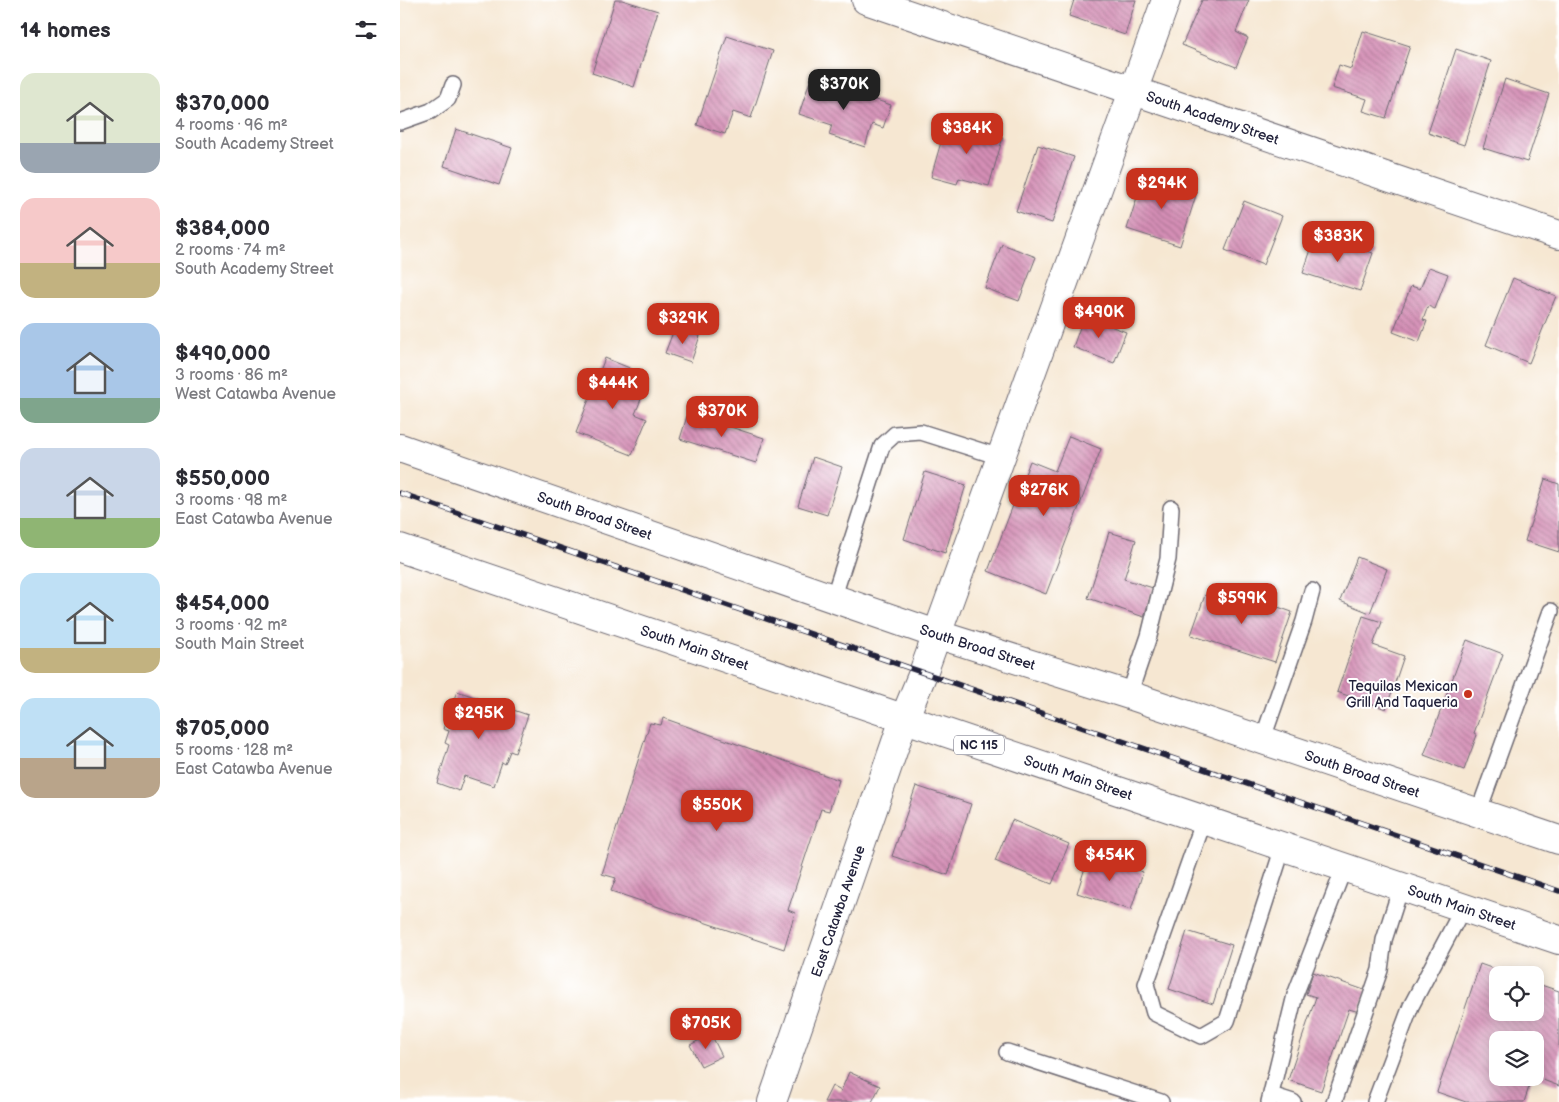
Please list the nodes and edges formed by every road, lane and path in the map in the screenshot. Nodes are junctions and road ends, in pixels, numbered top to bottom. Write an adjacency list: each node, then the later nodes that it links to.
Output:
1 (866, 0): 4 (street, South Academy Street)
2 (1166, 0): 4 (street, East Catawba Avenue)
3 (453, 85): 5 (lane)
4 (1134, 90): 6 (street, South Academy Street); 8 (street, East Catawba Avenue)
5 (400, 122)
6 (1559, 234)
7 (400, 448): 12 (street, South Broad Street)
8 (1000, 457): 12 (lane); 14 (street, East Catawba Avenue)
9 (1171, 508): 15 (lane)
10 (400, 548): 16 (street, South Main Street / NC 115)
11 (1312, 591): 17 (lane)
12 (833, 598): 14 (street, South Broad Street)
13 (1551, 611): 18 (lane)
14 (936, 634): 15 (street, South Broad Street); 16 (street, East Catawba Avenue)
15 (1129, 695): 17 (street, South Broad Street)
16 (904, 720): 19 (street, South Main Street / NC 115); 28 (street, East Catawba Avenue)
17 (1262, 741): 18 (street, South Broad Street)
18 (1478, 813): 20 (street, South Broad Street)
19 (1204, 820): 21 (street, South Main Street / NC 115); 21 (lane)
20 (1559, 840)
21 (1283, 847): 22 (street, South Main Street / NC 115)
22 (1344, 868): 23 (street, South Main Street / NC 115); 27 (lane)
23 (1401, 887): 24 (street, South Main Street / NC 115); 31 (lane)
24 (1464, 908): 25 (street, South Main Street / NC 115); 32 (lane)
25 (1559, 940)
26 (1007, 1052): 29 (lane)
27 (1270, 1099): 30 (lane)
28 (772, 1102)
29 (1161, 1102)
30 (1293, 1102)
31 (1334, 1102)
32 (1375, 1102)

